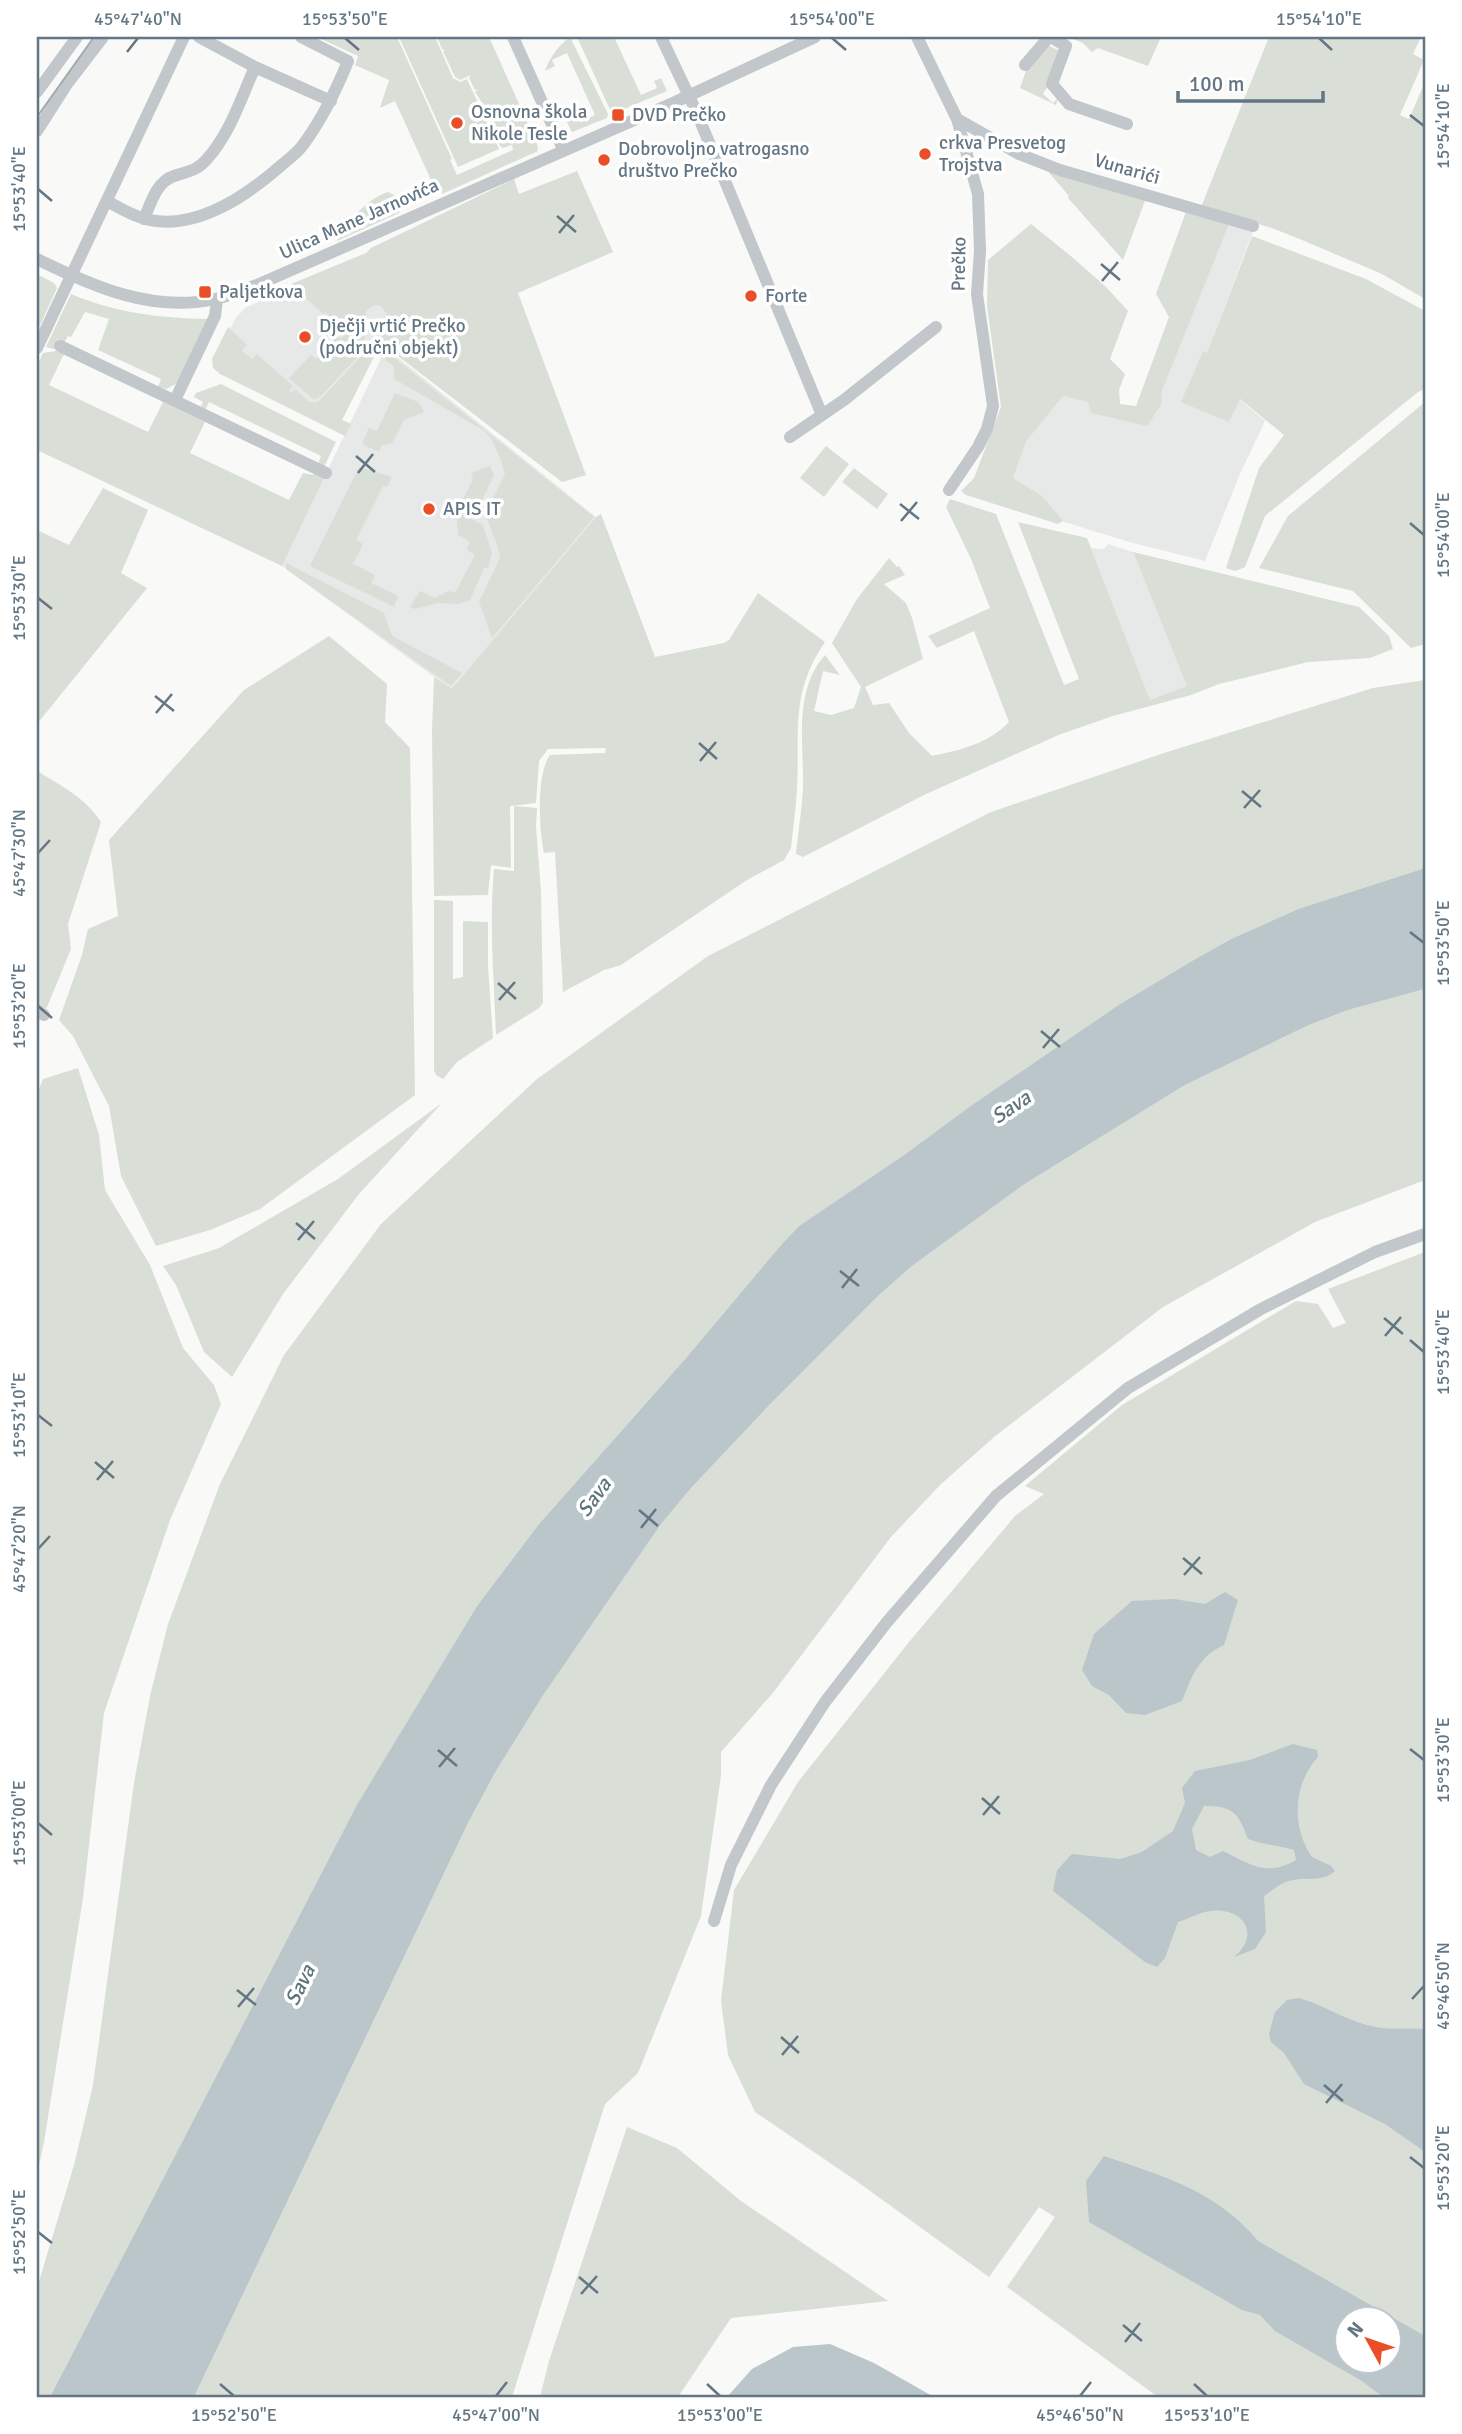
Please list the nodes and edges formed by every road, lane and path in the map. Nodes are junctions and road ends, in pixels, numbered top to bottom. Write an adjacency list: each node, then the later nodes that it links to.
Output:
1 (77, 37): 13 (street)
2 (103, 37): 18 (street)
3 (184, 37): 20 (street)
4 (199, 37): 12 (street)
5 (301, 37): 15 (street)
6 (513, 37): 19 (street)
7 (661, 37): 14 (street)
8 (917, 37): 16 (street, Prečko)
9 (1050, 37): 11 (street); 17 (street)
10 (812, 38): 14 (street, Ulica Mane Jarnovića)
11 (1024, 65)
12 (255, 67): 15 (street); 21 (street)
13 (37, 92)
14 (688, 95): 19 (street, Ulica Mane Jarnovića); 30 (street)
15 (331, 101): 21 (street)
16 (957, 119): 22 (street, Vunarići); 33 (street, Prečko)
17 (1128, 124)
18 (37, 131)
19 (563, 149): 25 (street, Ulica Mane Jarnovića)
20 (107, 201): 21 (street); 24 (street)
21 (144, 219)
22 (1253, 226)
23 (37, 259): 24 (street, Ulica Mane Jarnovića)
24 (71, 276): 25 (street, Ulica Mane Jarnovića); 28 (street)
25 (217, 299): 29 (street)
26 (936, 327): 30 (street)
27 (60, 346): 29 (street)
28 (37, 348)
29 (175, 400): 32 (street)
30 (822, 415): 31 (street)
31 (790, 437)
32 (326, 473)
33 (949, 489)
34 (1425, 1234): 35 (street)
35 (714, 1921)

